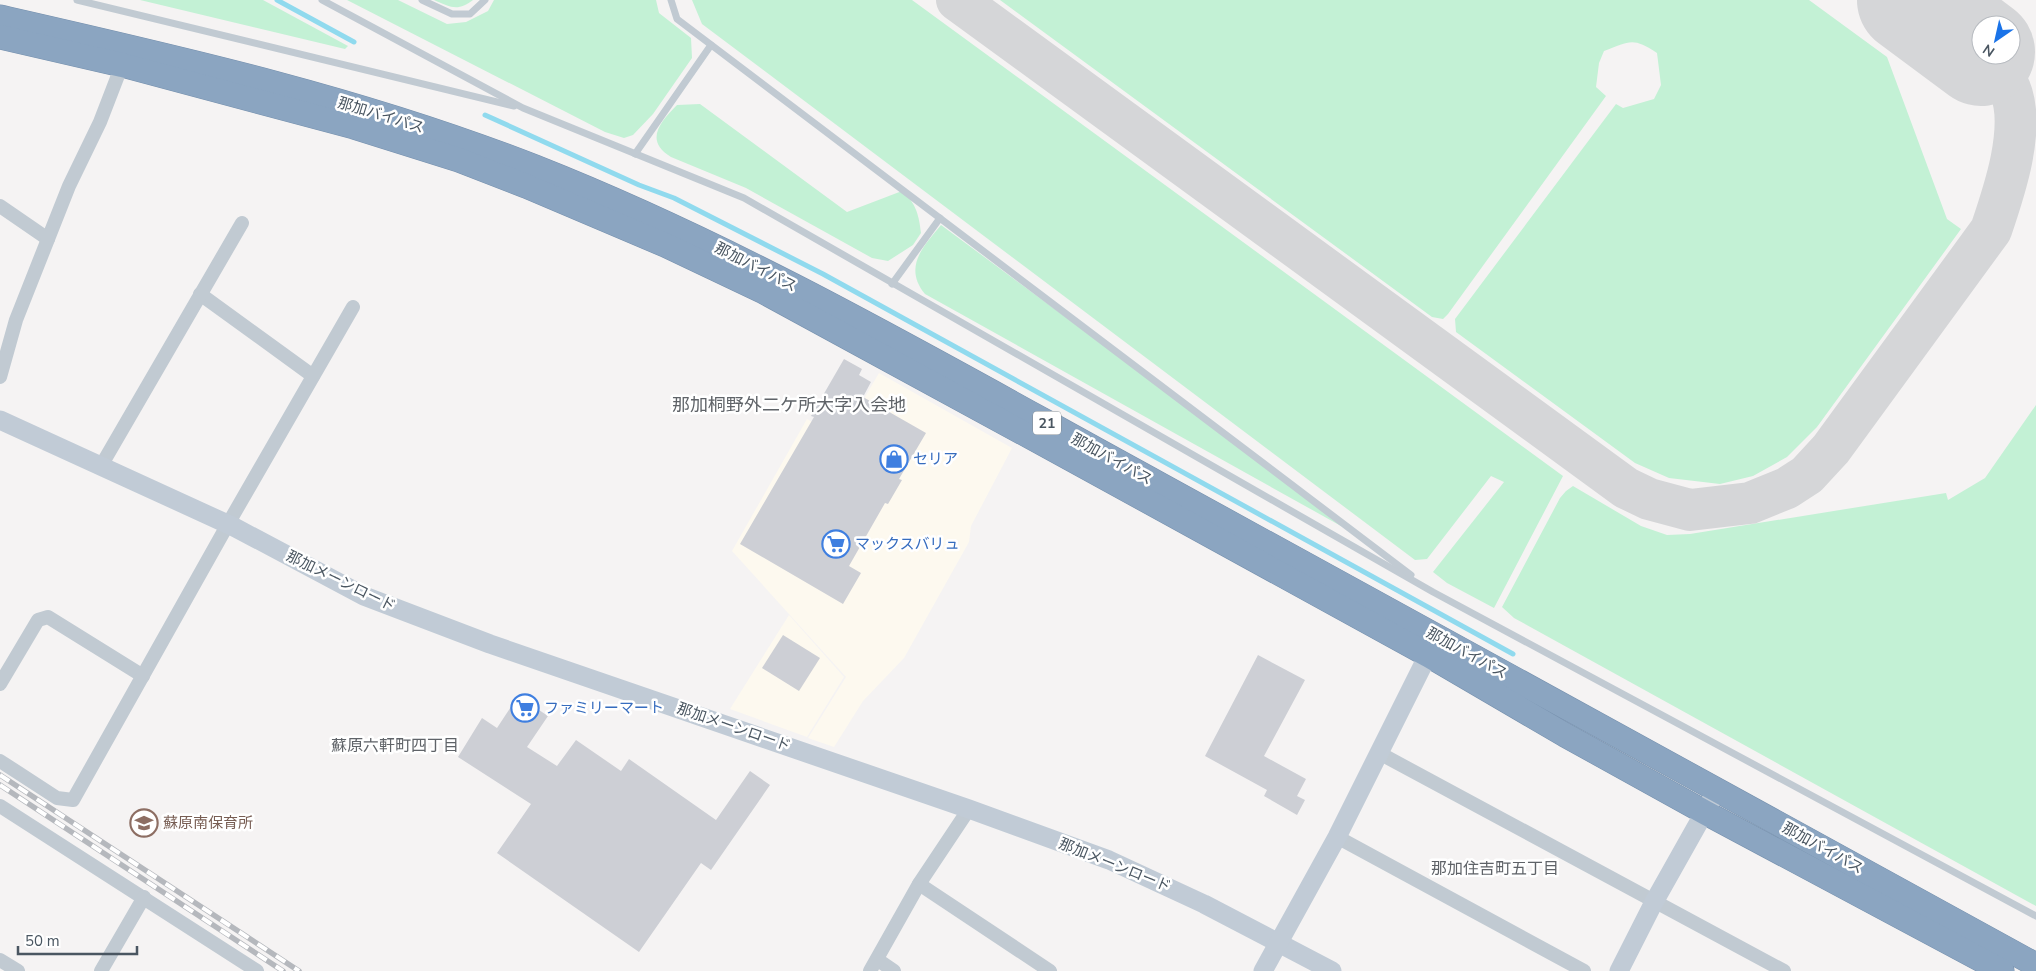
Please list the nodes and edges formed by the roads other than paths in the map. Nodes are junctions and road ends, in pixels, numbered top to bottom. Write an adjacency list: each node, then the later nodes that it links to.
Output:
1 (77, 0): 10 (lane)
2 (322, 0): 10 (lane)
3 (422, 0): 4 (lane)
4 (485, 0)
5 (671, 0): 8 (lane)
6 (0, 17): 30 (highway, 那加バイパス / 21)
7 (0, 38): 9 (highway, 那加バイパス / 21)
8 (711, 45): 11 (lane); 13 (lane)
9 (122, 65): 15 (street); 25 (highway, 那加バイパス / 21)
10 (523, 108): 11 (lane)
11 (634, 154): 16 (lane)
12 (0, 206): 15 (street)
13 (940, 218): 16 (lane); 24 (lane)
14 (242, 223): 17 (street)
15 (48, 239): 20 (street)
16 (892, 284): 24 (lane)
17 (200, 294): 19 (street); 22 (street)
18 (353, 307): 19 (street)
19 (313, 376): 23 (street)
20 (0, 377)
21 (0, 420): 22 (street, 那加メーンロード)
22 (101, 466): 23 (street, 那加メーンロード)
23 (228, 524): 26 (street); 32 (street, 那加メーンロード)
24 (1433, 592): 38 (lane)
25 (1428, 655): 28 (street); 33 (highway, 那加バイパス / 21)
26 (142, 676): 27 (street); 29 (street)
27 (0, 684)
28 (1379, 753): 34 (street); 37 (street)
29 (0, 761)
30 (1717, 790): 33 (street); 41 (highway, 那加バイパス / 21)
31 (0, 806): 36 (street)
32 (969, 808): 35 (street); 39 (street, 那加メーンロード)
33 (1706, 813): 37 (street); 53 (highway, 那加バイパス / 21)
34 (1337, 837): 39 (street); 50 (street)
35 (919, 884): 42 (street); 47 (street)
36 (144, 898): 44 (street); 45 (street)
37 (1654, 902): 51 (street); 52 (street)
38 (2036, 916)
39 (1280, 943): 48 (street); 49 (street, 那加メーンロード)
40 (0, 960): 43 (street)
41 (2036, 965)
42 (874, 966): 46 (street)
43 (18, 971)
44 (101, 971)
45 (257, 971)
46 (894, 971)
47 (1050, 971)
48 (1263, 971)
49 (1332, 971)
50 (1584, 971)
51 (1619, 971)
52 (1784, 971)
53 (2002, 971)

